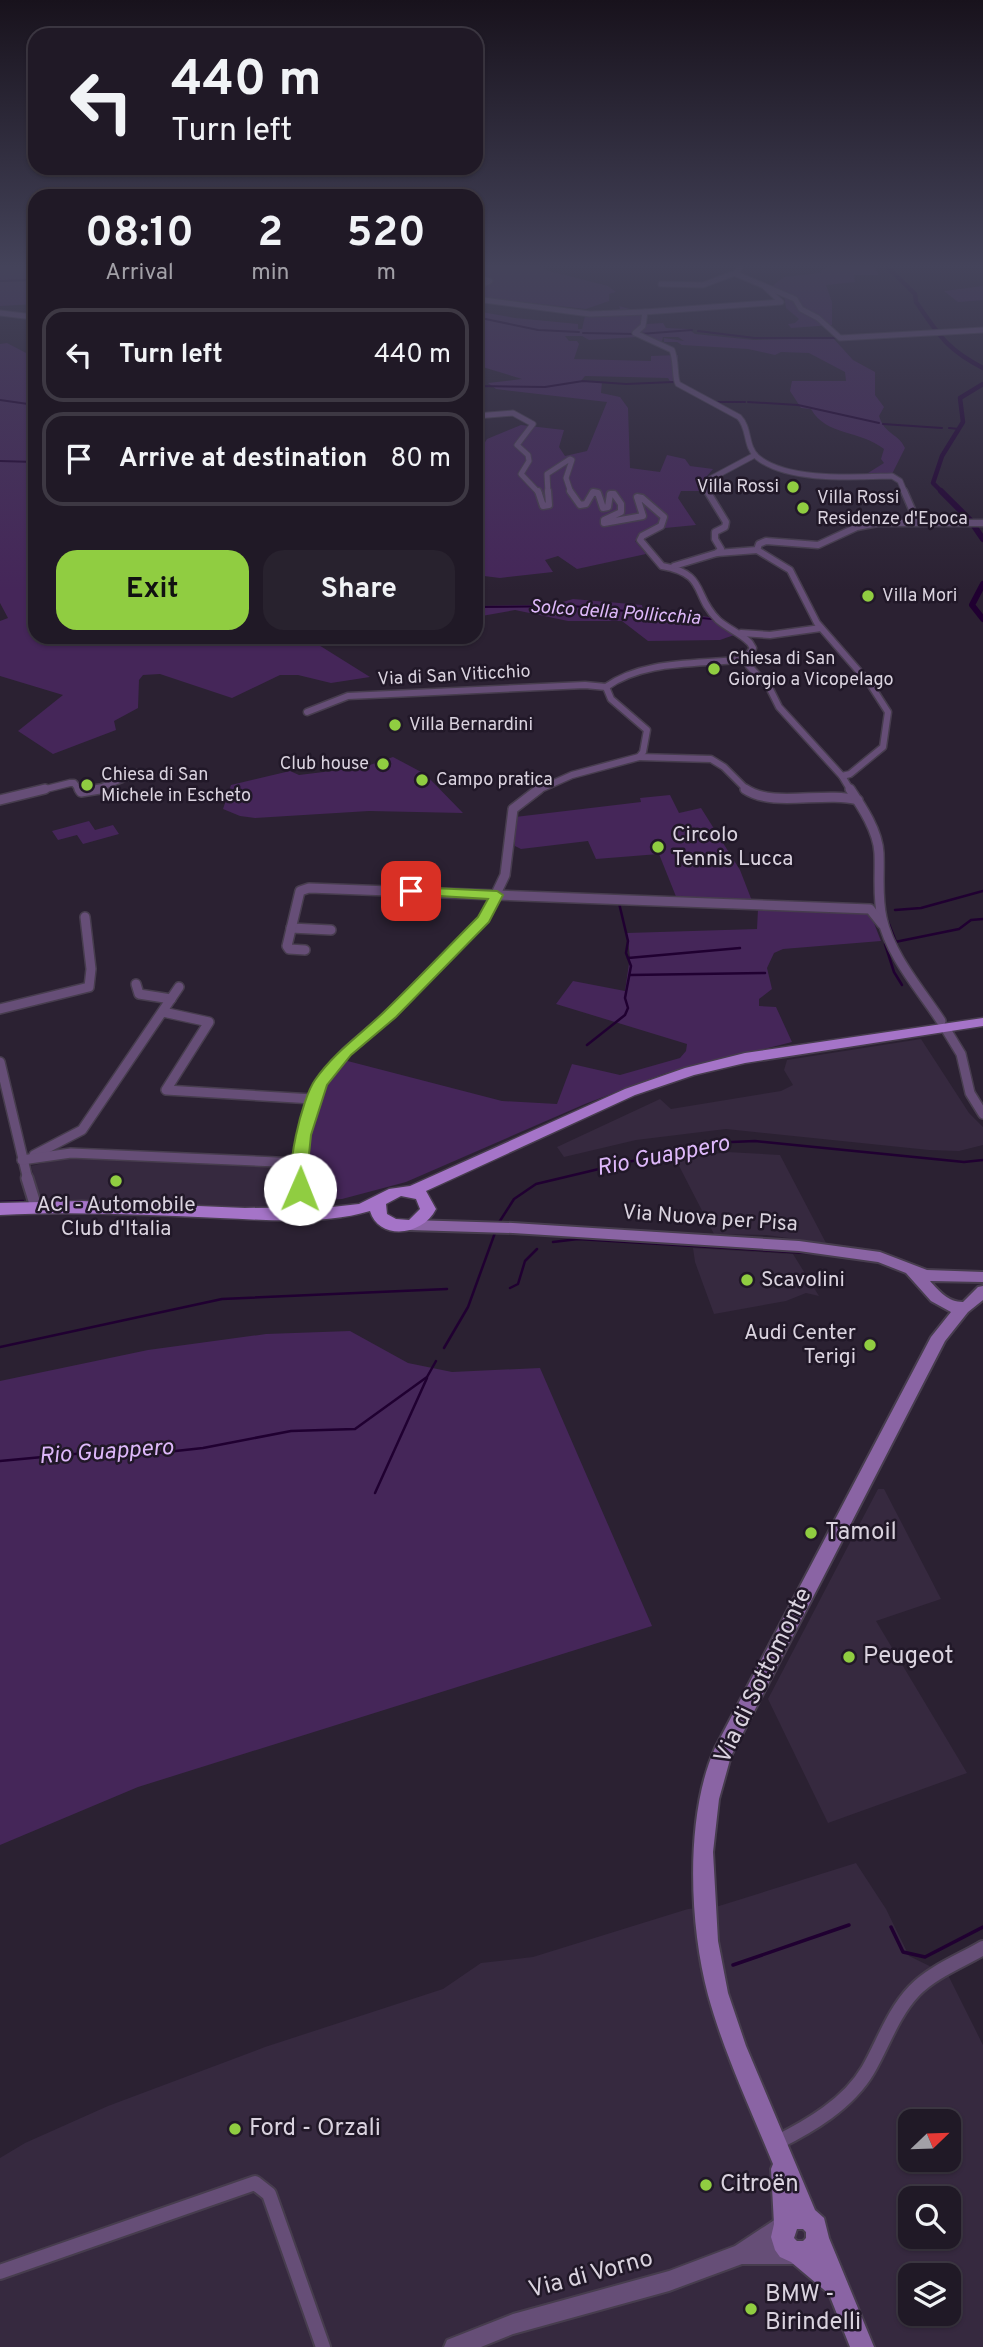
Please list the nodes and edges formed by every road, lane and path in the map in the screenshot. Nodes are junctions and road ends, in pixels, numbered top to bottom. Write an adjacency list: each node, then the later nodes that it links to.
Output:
1 (675, 373): 3 (street)
2 (483, 415): 8 (street)
3 (755, 455): 4 (street); 7 (street)
4 (917, 521): 5 (street); 6 (street)
5 (983, 523)
6 (757, 550): 7 (street); 9 (street)
7 (718, 553): 8 (street)
8 (674, 566): 10 (street)
9 (821, 628): 10 (street); 16 (street)
10 (741, 633): 11 (street)
11 (746, 659): 12 (street); 16 (street)
12 (606, 687): 13 (street, Via di San Viticchio); 14 (street)
13 (307, 712)
14 (639, 757): 18 (street); 19 (street)
15 (137, 773): 17 (street)
16 (845, 775): 18 (street)
17 (0, 800)
18 (859, 800): 21 (street)
19 (497, 895): 21 (street); 22 (street); 34 (street)
20 (85, 917): 28 (street)
21 (884, 925): 30 (street)
22 (291, 928): 23 (street); 24 (street)
23 (331, 930)
24 (305, 950)
25 (136, 984): 27 (street)
26 (178, 987): 27 (street)
27 (171, 999): 29 (street)
28 (0, 1009)
29 (163, 1012): 34 (street); 36 (street)
30 (941, 1021)
31 (983, 1022): 38 (main road)
32 (947, 1031): 35 (street)
33 (0, 1062): 36 (street)
34 (313, 1099): 37 (street)
35 (983, 1114)
36 (22, 1160): 37 (street); 42 (street)
37 (299, 1163): 44 (street)
38 (449, 1174): 39 (main road); 41 (main road)
39 (412, 1191): 40 (main road); 41 (main road)
40 (379, 1201): 44 (main road); 45 (main road)
41 (428, 1206): 46 (main road); 47 (main road)
42 (36, 1207): 43 (main road); 44 (main road)
43 (0, 1209)
44 (339, 1213): 45 (main road)
45 (382, 1220): 46 (main road)
46 (410, 1225): 47 (main road)
47 (458, 1226): 48 (main road, Via Nuova per Pisa)
48 (906, 1267): 49 (main road, Via Nuova per Pisa); 53 (main road)
49 (941, 1277): 51 (main road); 53 (main road)
50 (983, 1277): 51 (main road)
51 (963, 1278): 52 (main road)
52 (980, 1294): 54 (main road)
53 (936, 1298): 54 (main road); 55 (main road)
54 (963, 1308): 55 (main road, Via di Sottomonte)
55 (939, 1337): 57 (main road, Via di Sottomonte)
56 (983, 1948): 57 (street)
57 (778, 2150): 58 (main road, Via di Sottomonte)
58 (803, 2226): 59 (street, Via di Vorno); 60 (main road); 60 (main road, Via di Sottomonte); 62 (main road, Via di Sottomonte)
59 (741, 2254): 60 (street, Via di Vorno); 64 (street, Via di Vorno)
60 (799, 2254): 62 (main road, Via di Sottomonte)
61 (0, 2272): 63 (street)
62 (837, 2290): 65 (main road, Via di Sottomonte)
63 (323, 2347)
64 (454, 2347)
65 (862, 2347)

